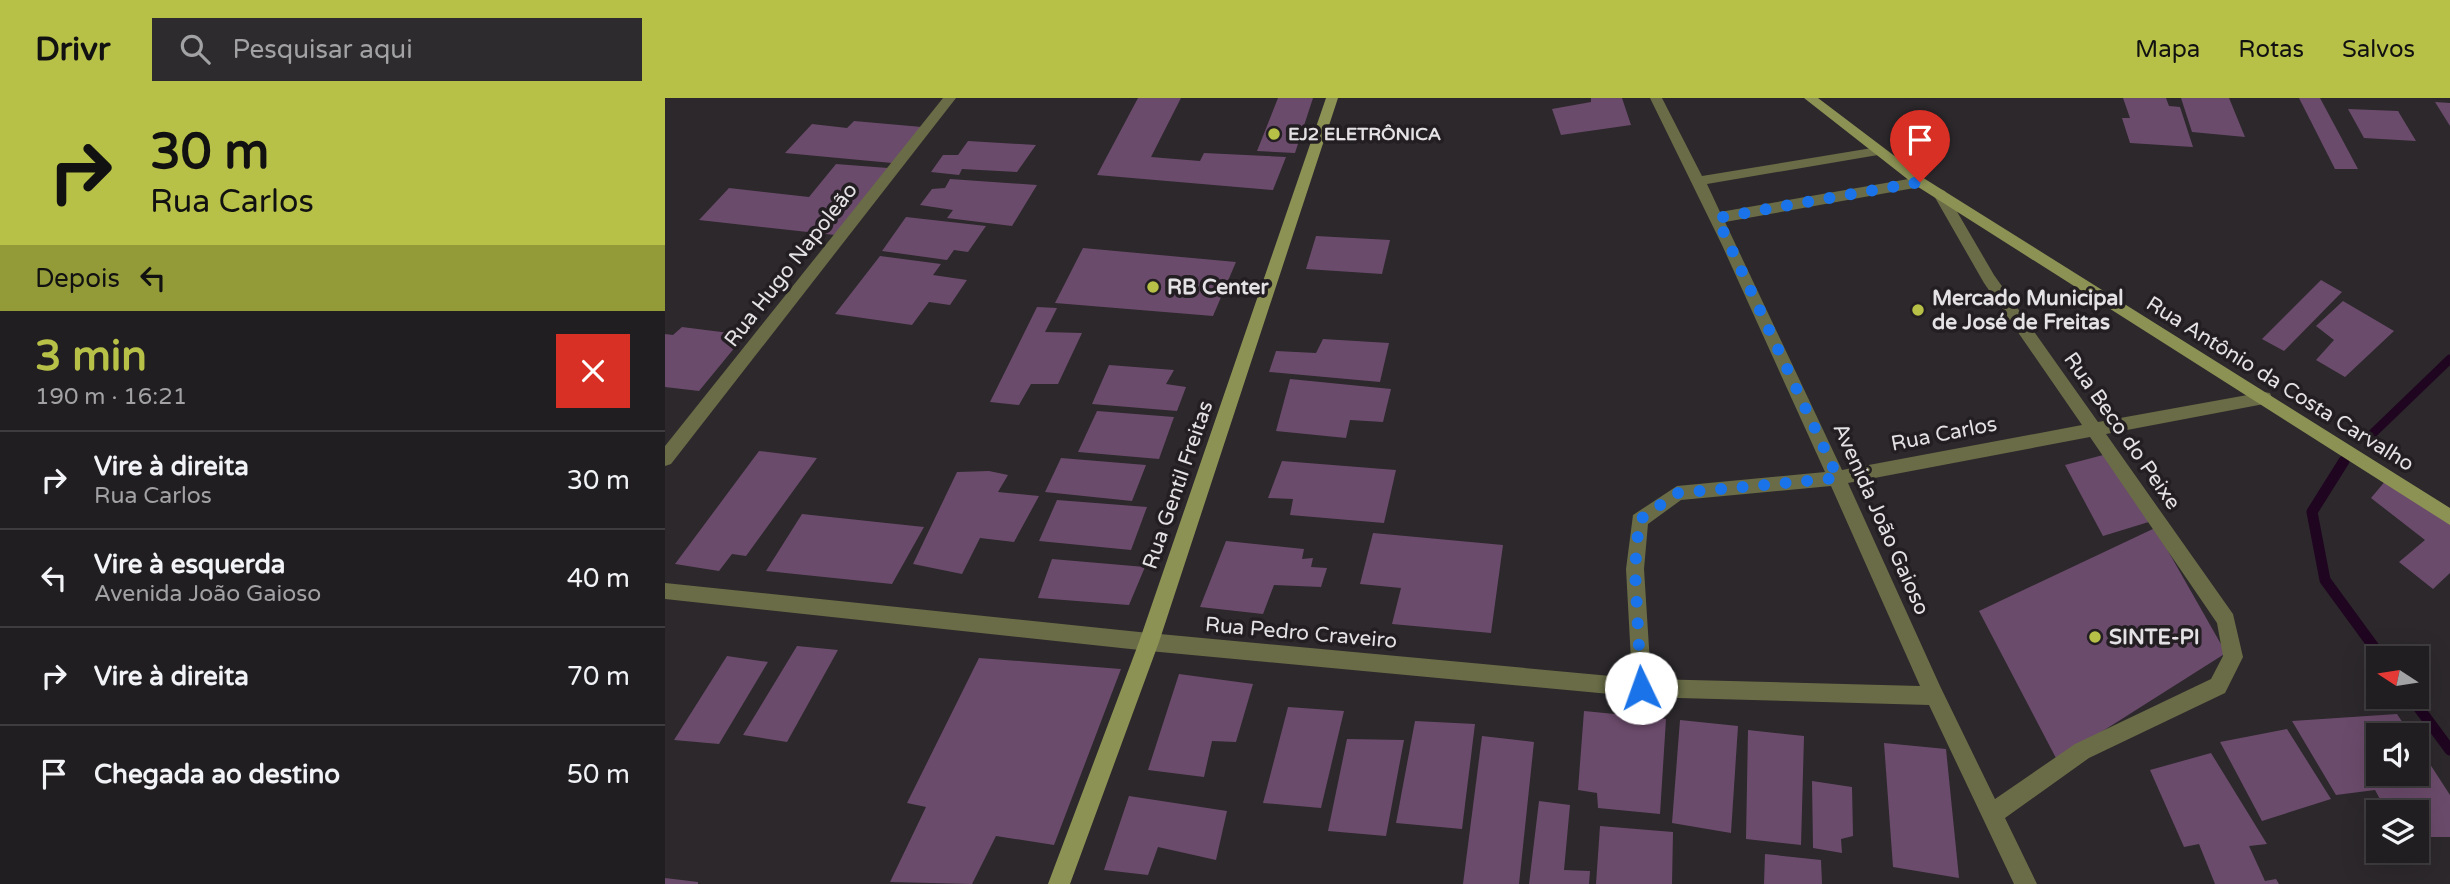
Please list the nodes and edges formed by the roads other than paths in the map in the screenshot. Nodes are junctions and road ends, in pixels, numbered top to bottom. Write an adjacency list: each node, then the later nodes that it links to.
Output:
1 (950, 98): 12 (street, Rua Hugo Napoleão)
2 (1332, 98): 16 (main road, Rua Gentil Freitas)
3 (1656, 98): 6 (street, Avenida João Gaioso)
4 (1810, 98): 5 (main road, Rua Antônio da Costa Carvalho)
5 (1878, 151): 6 (street); 7 (main road, Rua Antônio da Costa Carvalho)
6 (1699, 181): 9 (street, Avenida João Gaioso)
7 (1920, 182): 8 (main road, Rua Antônio da Costa Carvalho); 9 (street)
8 (1940, 194): 10 (main road, Rua Antônio da Costa Carvalho); 11 (street, Rua Beco do Peixe)
9 (1717, 218): 13 (street, Avenida João Gaioso)
10 (2264, 398): 11 (street, Rua Carlos); 14 (main road, Rua Antônio da Costa Carvalho)
11 (2093, 429): 13 (street, Rua Carlos); 19 (street, Rua Beco do Peixe)
12 (665, 459)
13 (1838, 478): 17 (street, Rua Carlos); 18 (street, Avenida João Gaioso)
14 (2450, 517)
15 (665, 591): 16 (street, Rua Pedro Craveiro)
16 (1149, 642): 17 (street, Rua Pedro Craveiro); 20 (main road, Rua Gentil Freitas)
17 (1641, 688): 18 (street, Rua Pedro Craveiro)
18 (1935, 696): 19 (street, Avenida João Gaioso)
19 (1992, 814): 21 (street, Avenida João Gaioso)
20 (1059, 884)
21 (2026, 884)

